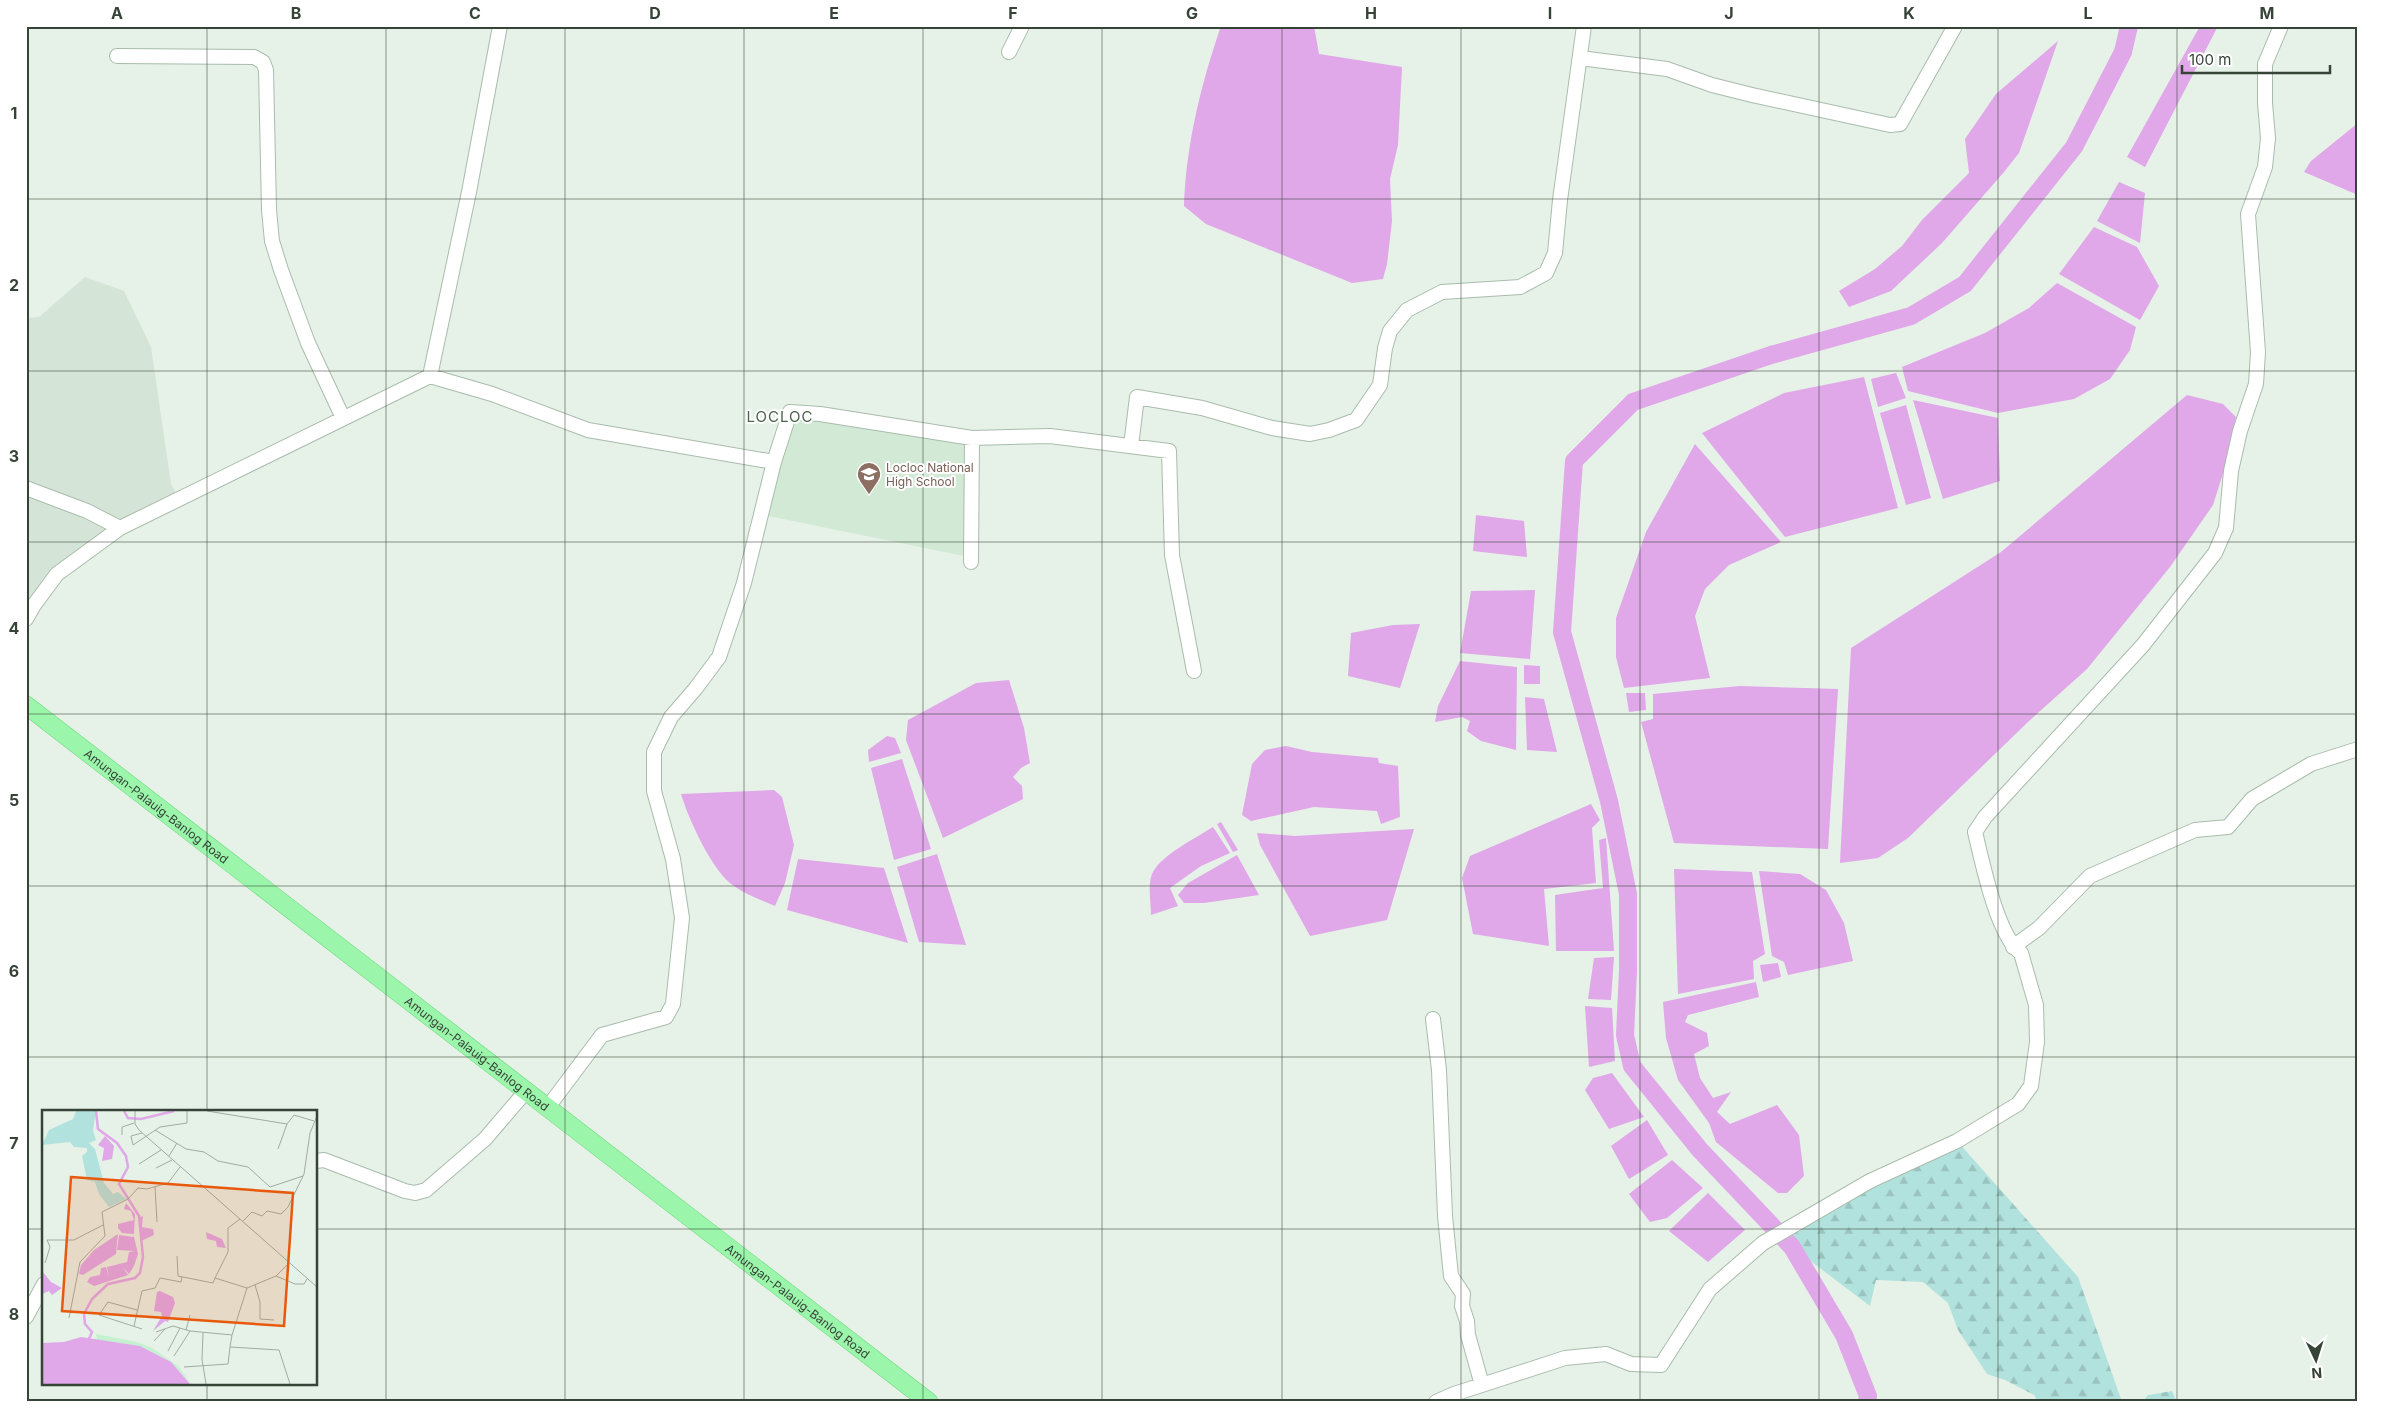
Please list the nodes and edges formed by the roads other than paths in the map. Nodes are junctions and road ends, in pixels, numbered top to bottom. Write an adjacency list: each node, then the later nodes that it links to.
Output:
1 (500, 26): 9 (street)
2 (1022, 26): 6 (street)
3 (1584, 26): 8 (street)
4 (1955, 26): 8 (street)
5 (2281, 26): 21 (street)
6 (1009, 52)
7 (117, 56): 10 (street)
8 (1580, 58): 12 (street)
9 (430, 376): 10 (street); 13 (street)
10 (343, 418): 15 (street)
11 (972, 438): 12 (street); 13 (street); 16 (street)
12 (1131, 446): 18 (street)
13 (774, 462): 24 (street)
14 (26, 488): 15 (street)
15 (120, 528): 17 (street)
16 (971, 562)
17 (26, 619)
18 (1194, 671)
19 (26, 705): 23 (main road, Amungan-Palauig-Banlog Road)
20 (2358, 749): 21 (street)
21 (2013, 947): 28 (street)
22 (1432, 1019): 28 (street)
23 (527, 1090): 24 (main road, Amungan-Palauig-Banlog Road); 25 (street)
24 (548, 1107): 29 (main road, Amungan-Palauig-Banlog Road)
25 (318, 1160)
26 (42, 1288): 27 (street)
27 (26, 1317)
28 (1482, 1385): 30 (street)
29 (928, 1402)
30 (1436, 1402)

